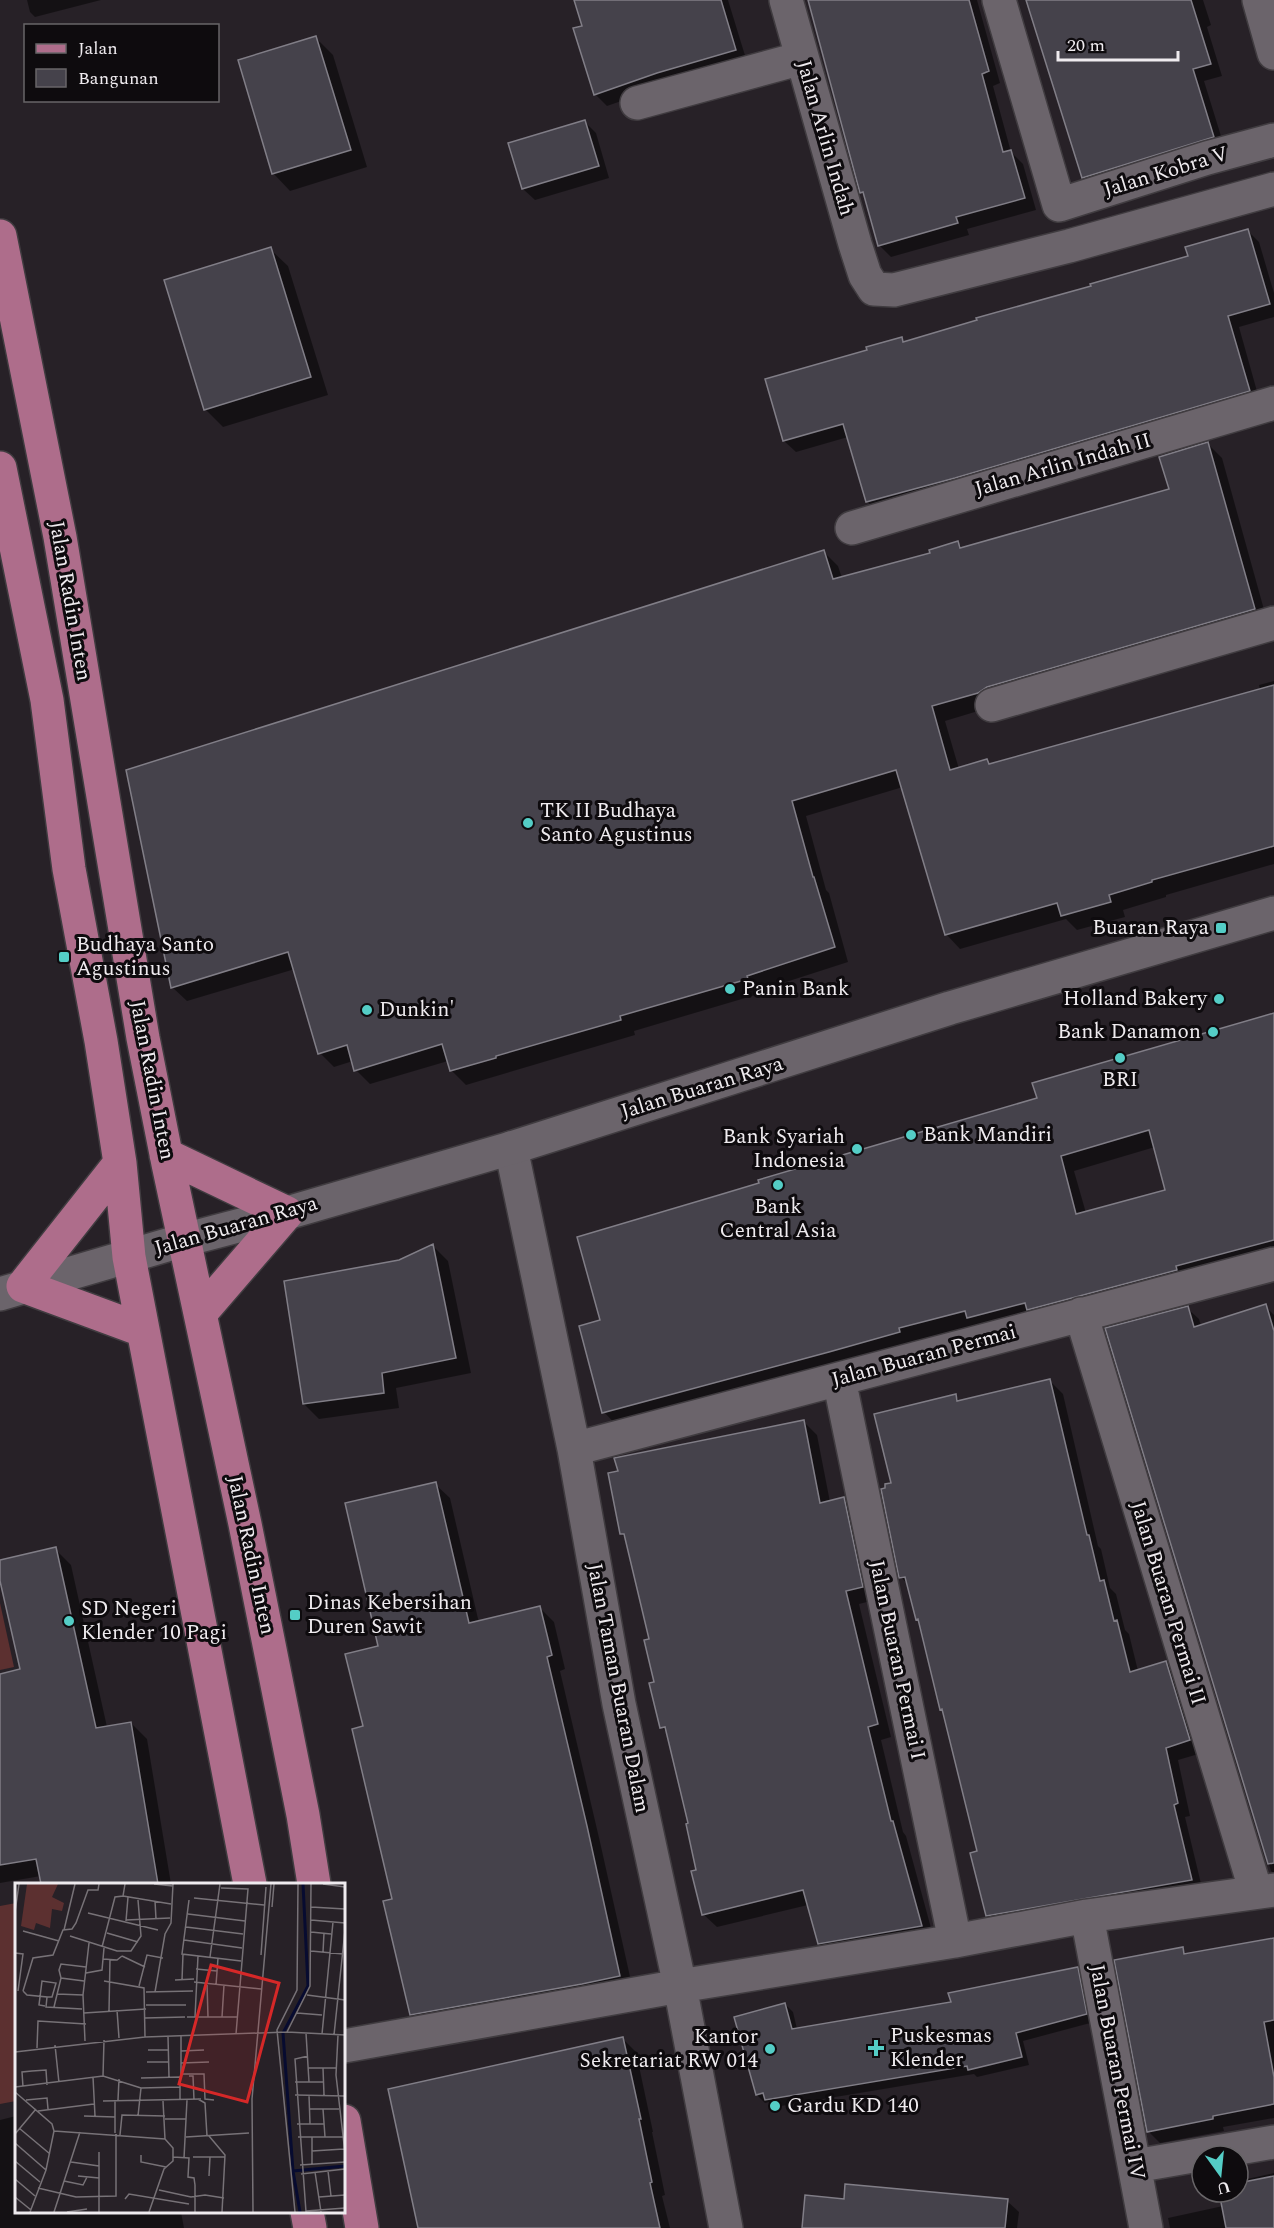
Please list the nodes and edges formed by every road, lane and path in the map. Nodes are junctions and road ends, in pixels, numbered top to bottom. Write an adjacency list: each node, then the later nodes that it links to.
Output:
1 (786, 0): 5 (street, Jalan Arlin Indah)
2 (999, 0): 7 (street, Jalan Kobra V)
3 (1259, 0): 4 (street)
4 (1274, 53)
5 (802, 58): 6 (street); 8 (street, Jalan Arlin Indah)
6 (637, 103)
7 (1274, 140)
8 (1274, 189)
9 (0, 236): 17 (main road, Jalan Radin Inten)
10 (1274, 403): 12 (street, Jalan Arlin Indah II)
11 (0, 468): 18 (main road, Jalan Radin Inten)
12 (852, 528)
13 (1274, 623): 14 (street)
14 (992, 705)
15 (1274, 913): 16 (street, Jalan Buaran Raya)
16 (511, 1148): 19 (street, Jalan Buaran Raya); 28 (street, Jalan Taman Buaran Dalam)
17 (166, 1155): 19 (main road); 20 (main road, Jalan Radin Inten)
18 (120, 1163): 21 (main road, Jalan Radin Inten); 23 (main road)
19 (287, 1213): 20 (street, Jalan Buaran Raya); 24 (main road)
20 (184, 1240): 21 (street, Jalan Buaran Raya); 24 (main road, Jalan Radin Inten)
21 (129, 1257): 23 (street, Jalan Buaran Raya); 26 (main road, Jalan Radin Inten)
22 (1274, 1264): 25 (street, Jalan Buaran Permai)
23 (11, 1290): 26 (main road)
24 (200, 1314): 30 (main road, Jalan Radin Inten)
25 (1080, 1314): 27 (street, Jalan Buaran Permai); 31 (street, Jalan Buaran Permai II)
26 (142, 1330): 29 (main road, Jalan Radin Inten)
27 (839, 1379): 28 (street, Jalan Buaran Permai); 33 (street, Jalan Buaran Permai I)
28 (574, 1449): 34 (street, Jalan Taman Buaran Dalam)
29 (250, 1883)
30 (314, 1883)
31 (1265, 1891): 32 (street)
32 (1088, 1916): 33 (street); 38 (street, Jalan Buaran Permai IV)
33 (955, 1941): 34 (street)
34 (680, 1986): 35 (street); 42 (street, Jalan Taman Buaran Dalam)
35 (345, 2046)
36 (345, 2127): 41 (main road)
37 (1274, 2142): 38 (street)
38 (1135, 2166): 43 (street, Jalan Buaran Permai IV)
39 (307, 2213): 40 (main road)
40 (310, 2228)
41 (362, 2228)
42 (726, 2228)
43 (1146, 2228)

